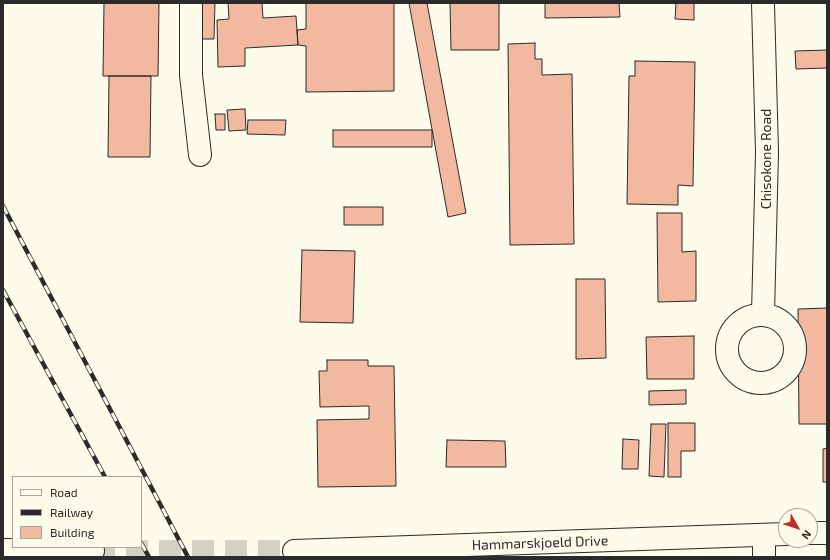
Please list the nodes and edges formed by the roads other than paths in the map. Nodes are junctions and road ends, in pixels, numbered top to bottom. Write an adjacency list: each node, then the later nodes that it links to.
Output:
1 (191, 3): 3 (main road)
2 (764, 3): 4 (main road, Chisokone Road)
3 (200, 155)
4 (763, 314)
5 (778, 534): 6 (main road, Hammarskjoeld Drive)
6 (764, 535): 9 (main road, Hammarskjoeld Drive); 10 (main road)
7 (3, 550): 8 (main road)
8 (93, 551)
9 (294, 551)
10 (764, 557)

